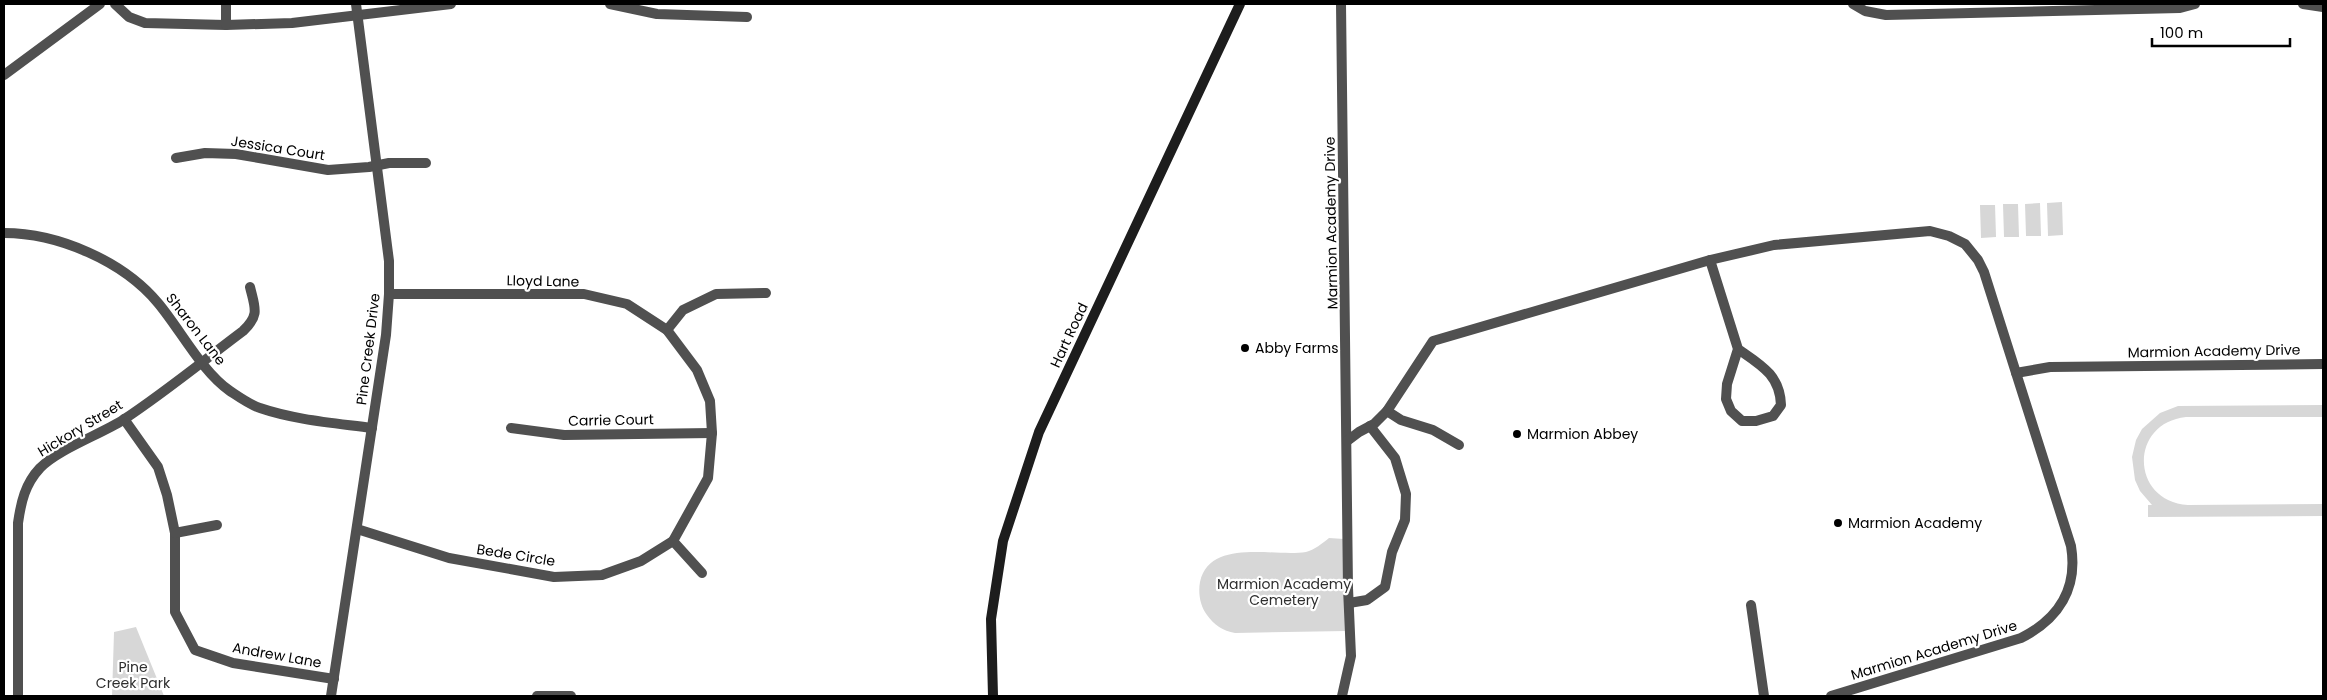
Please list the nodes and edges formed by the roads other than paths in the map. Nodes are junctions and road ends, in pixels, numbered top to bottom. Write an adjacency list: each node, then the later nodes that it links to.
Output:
1 (100, 4): 16 (street)
2 (114, 4): 15 (street)
3 (226, 4): 15 (street)
4 (356, 4): 13 (street, Pine Creek Drive)
5 (451, 4): 13 (street)
6 (610, 4): 14 (street)
7 (1240, 4): 50 (street, Hart Road)
8 (1341, 4): 36 (street, Marmion Academy Drive)
9 (1853, 4): 10 (street)
10 (2194, 4)
11 (2303, 4): 12 (street)
12 (2323, 7)
13 (357, 16): 15 (street); 19 (street, Pine Creek Drive)
14 (747, 17)
15 (226, 25)
16 (4, 76)
17 (176, 158): 19 (street, Jessica Court)
18 (426, 163): 19 (street, Jessica Court)
19 (377, 165): 24 (street, Pine Creek Drive)
20 (4, 233): 27 (street, Sharon Lane)
21 (1710, 260): 26 (street); 29 (street, Marmion Academy Drive); 30 (street, Marmion Academy Drive)
22 (250, 287): 27 (street, Hickory Street)
23 (766, 293): 25 (street)
24 (389, 294): 25 (street, Lloyd Lane); 33 (street, Pine Creek Drive)
25 (667, 330): 35 (street, Bede Circle)
26 (1738, 349): 26 (street)
27 (202, 362): 31 (street, Hickory Street); 33 (street, Sharon Lane)
28 (2323, 364): 29 (street, Marmion Academy Drive)
29 (2016, 373): 53 (street, Marmion Academy Drive)
30 (1387, 411): 32 (street, Marmion Academy Drive); 37 (street)
31 (124, 419): 40 (street, Andrew Lane); 46 (street, Hickory Street)
32 (1370, 426): 36 (street, Marmion Academy Drive); 43 (street)
33 (372, 428): 39 (street, Pine Creek Drive)
34 (511, 428): 35 (street, Carrie Court)
35 (712, 433): 41 (street, Bede Circle)
36 (1348, 441): 43 (street, Marmion Academy Drive)
37 (1459, 445)
38 (217, 525): 40 (street)
39 (357, 529): 41 (street, Bede Circle); 45 (street, Pine Creek Drive)
40 (176, 533): 45 (street, Andrew Lane)
41 (673, 541): 42 (street)
42 (702, 573)
43 (1348, 603): 51 (street, Marmion Academy Drive)
44 (1751, 605): 52 (street)
45 (334, 679): 47 (street, Pine Creek Drive)
46 (18, 696)
47 (331, 696)
48 (537, 696): 49 (street)
49 (571, 696)
50 (993, 696)
51 (1342, 696)
52 (1764, 696)
53 (1831, 696)

